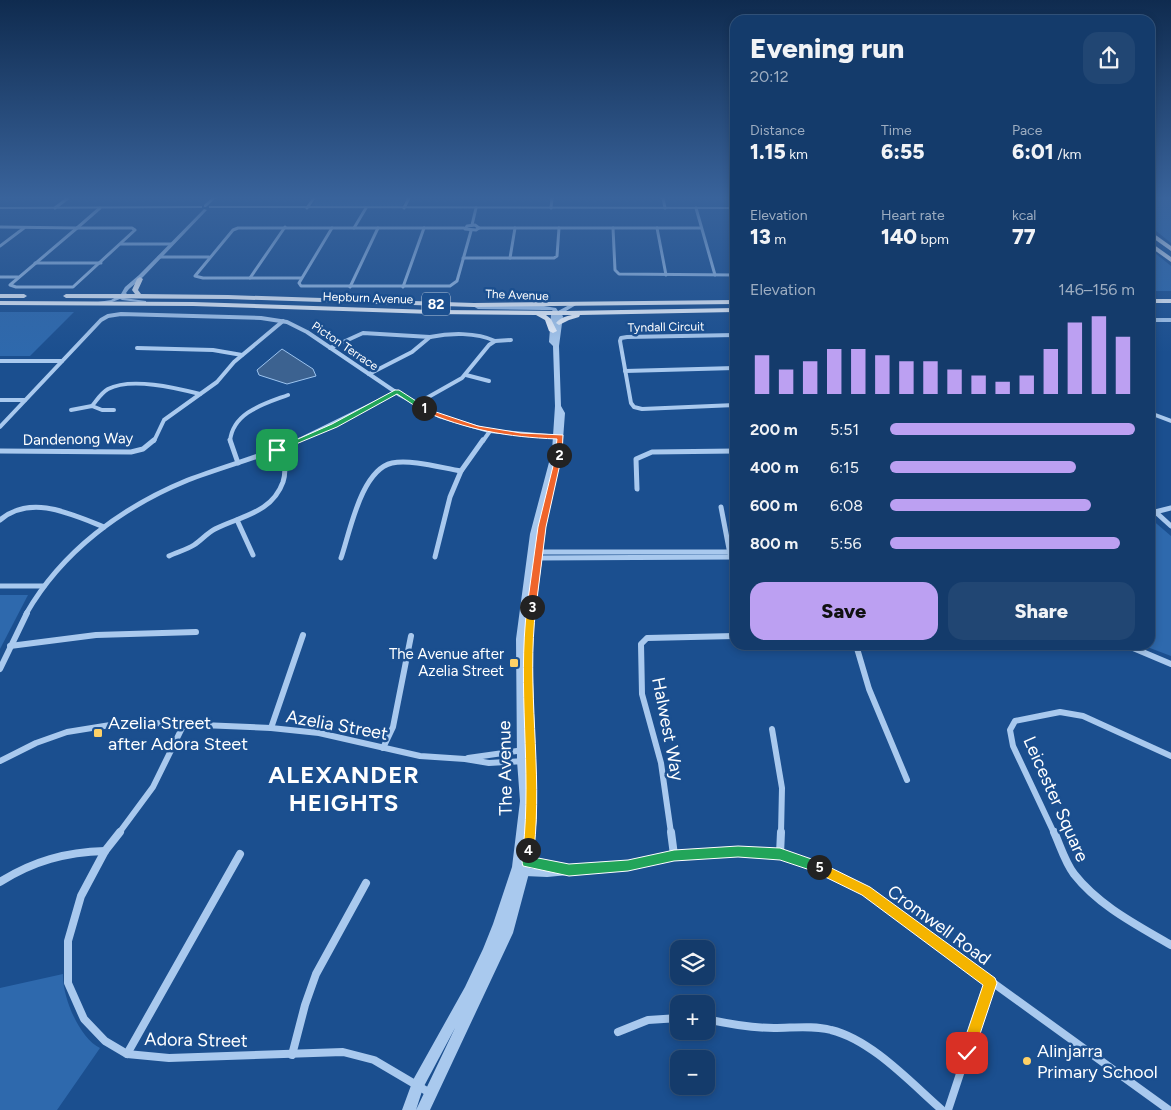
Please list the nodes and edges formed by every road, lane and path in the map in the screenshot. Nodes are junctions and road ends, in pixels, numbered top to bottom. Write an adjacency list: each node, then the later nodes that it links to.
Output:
1 (50, 250): 21 (street)
2 (114, 250): 22 (street)
3 (166, 250): 16 (street)
4 (216, 250): 17 (street)
5 (270, 250): 29 (street)
6 (318, 250): 30 (street)
7 (368, 250): 31 (street)
8 (416, 250): 32 (street)
9 (465, 250): 18 (street)
10 (511, 250): 19 (street)
11 (558, 250): 19 (street)
12 (614, 250): 23 (street)
13 (661, 250): 23 (street)
14 (706, 250): 24 (street)
15 (1158, 250): 20 (main road)
16 (159, 257): 17 (street); 28 (street)
17 (209, 258): 29 (street)
18 (463, 258): 19 (street); 32 (street)
19 (510, 258)
20 (1171, 260)
21 (34, 263): 22 (street); 27 (street)
22 (100, 263): 27 (street)
23 (666, 275): 24 (street)
24 (714, 275): 25 (street)
25 (730, 275)
26 (0, 276): 27 (street)
27 (18, 277)
28 (141, 278): 33 (street); 38 (street); 39 (main road)
29 (250, 278): 30 (street)
30 (301, 278): 31 (street)
31 (350, 287): 32 (street)
32 (403, 287)
33 (127, 288): 37 (main road); 38 (street)
34 (1155, 295): 35 (main road)
35 (1171, 295)
36 (0, 296): 37 (main road, Hepburn Avenue / 82)
37 (65, 296): 38 (main road, Hepburn Avenue / 82)
38 (122, 296): 39 (main road, Hepburn Avenue / 82); 44 (street); 45 (street)
39 (139, 296): 46 (main road, Hepburn Avenue / 82)
40 (1155, 301): 41 (main road)
41 (1171, 301)
42 (730, 302): 47 (main road, Hepburn Avenue / 82)
43 (0, 303): 44 (main road, Hepburn Avenue / 82)
44 (100, 303): 45 (main road, Hepburn Avenue / 82)
45 (178, 304): 50 (main road, Hepburn Avenue / 82)
46 (474, 305): 47 (main road, Hepburn Avenue / 82); 51 (street, The Avenue)
47 (573, 305): 51 (street, The Avenue)
48 (730, 310): 49 (main road, Hepburn Avenue / 82)
49 (643, 312): 51 (main road, Hepburn Avenue / 82); 55 (main road)
50 (537, 313): 51 (main road, Hepburn Avenue / 82); 56 (main road)
51 (558, 313): 55 (street, The Avenue); 56 (street, The Avenue)
52 (1155, 320): 53 (street)
53 (1171, 320)
54 (283, 321): 63 (street, Picton Terrace); 64 (street, Dandenong Way); 66 (street, Picton Terrace)
55 (559, 323): 61 (street, The Avenue)
56 (553, 330): 61 (street, The Avenue)
57 (730, 335): 68 (street, Tyndall Circuit)
58 (430, 337): 60 (street); 63 (street); 69 (street)
59 (511, 340): 60 (street)
60 (495, 341): 70 (street)
61 (556, 346): 86 (street, The Avenue)
62 (137, 348): 64 (street)
63 (330, 348): 69 (street, Picton Terrace)
64 (242, 355): 73 (street, Dandenong Way)
65 (0, 361): 66 (street)
66 (62, 361): 76 (street)
67 (730, 368): 68 (street)
68 (626, 370): 78 (street, Tyndall Circuit)
69 (369, 374): 72 (street, Picton Terrace)
70 (466, 375): 71 (street); 77 (street)
71 (489, 381)
72 (397, 392): 77 (street, Picton Terrace); 87 (street)
73 (200, 394): 79 (street); 89 (street, Dandenong Way)
74 (288, 395): 90 (street)
75 (0, 400): 76 (street)
76 (25, 400): 84 (street)
77 (416, 404): 85 (street, Picton Terrace)
78 (730, 405)
79 (92, 406): 80 (street); 81 (street)
80 (70, 410)
81 (114, 410)
82 (1155, 416): 83 (street)
83 (1171, 421)
84 (0, 427)
85 (490, 431): 86 (street, Picton Terrace); 91 (street)
86 (558, 437): 102 (street, The Avenue)
87 (277, 450): 90 (street); 97 (street)
88 (730, 451): 92 (street)
89 (0, 452)
90 (238, 464): 99 (street)
91 (461, 471): 105 (street); 106 (street)
92 (638, 489)
93 (721, 508): 100 (street)
94 (1171, 508): 95 (street)
95 (1155, 512): 98 (street)
96 (0, 520): 99 (street)
97 (237, 520): 101 (street); 104 (street)
98 (1171, 526)
99 (104, 528): 108 (street)
100 (730, 543)
101 (253, 555)
102 (534, 555): 103 (street); 122 (street, The Avenue)
103 (730, 555)
104 (169, 556)
105 (435, 557)
106 (341, 558)
107 (0, 586): 108 (street)
108 (44, 586): 113 (street)
109 (196, 632): 113 (street)
110 (303, 635): 119 (street)
111 (411, 636): 121 (street)
112 (730, 636): 130 (street, Halwest Way)
113 (10, 646): 117 (street)
114 (857, 650): 126 (street)
115 (1138, 650): 116 (street)
116 (1171, 664)
117 (0, 670)
118 (184, 724): 119 (street, Azelia Street); 125 (street, Azelia Street); 127 (street, Adora Street)
119 (271, 728): 121 (street, Azelia Street)
120 (772, 729): 129 (street)
121 (384, 748): 124 (street, Azelia Street)
122 (526, 755): 124 (street, Azelia Street); 124 (street, Azelia Street); 131 (street, The Avenue)
123 (1171, 756): 134 (street, Leicester Square)
124 (465, 759)
125 (0, 761)
126 (907, 780)
127 (104, 851): 132 (street); 139 (street, Adora Street)
128 (240, 854): 139 (street)
129 (780, 854): 130 (street, Cromwell Road); 135 (street, Cromwell Road)
130 (674, 855): 131 (street, Cromwell Road)
131 (521, 866): 141 (street, The Avenue); 142 (street, The Avenue)
132 (0, 882)
133 (366, 883): 140 (street)
134 (1171, 945)
135 (990, 983): 146 (street); 147 (street, Cromwell Road)
136 (670, 1019): 138 (street)
137 (715, 1021): 145 (street)
138 (618, 1032)
139 (127, 1054): 140 (street, Adora Street)
140 (292, 1055): 141 (street, Adora Street)
141 (418, 1085): 142 (street, Adora Street); 143 (street, The Avenue)
142 (430, 1093): 144 (street, The Avenue)
143 (409, 1110)
144 (424, 1110)
145 (942, 1110)
146 (948, 1110)
147 (1169, 1110)

